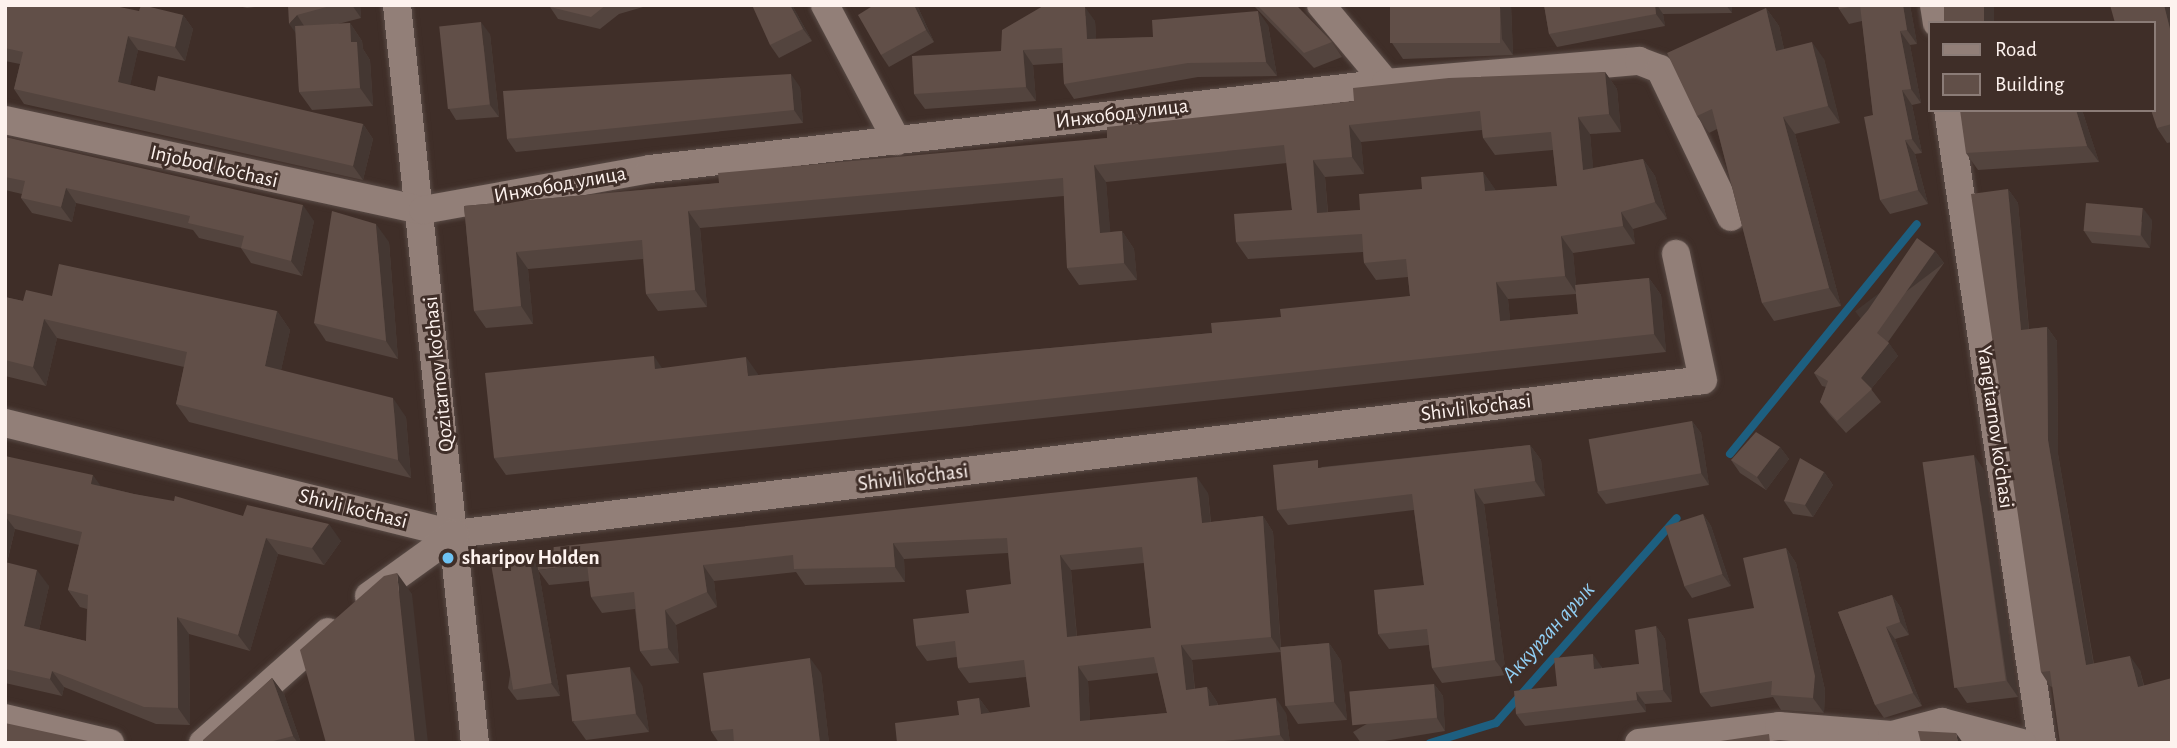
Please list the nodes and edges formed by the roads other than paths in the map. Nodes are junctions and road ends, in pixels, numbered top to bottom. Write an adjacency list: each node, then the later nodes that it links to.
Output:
1 (397, 5): 8 (street, Qozitarnov ko'chasi)
2 (825, 5): 7 (street)
3 (1321, 5): 4 (street)
4 (1386, 83): 7 (street, Инжобод улица); 9 (street, Инжобод улица)
5 (1948, 112): 19 (street, Yangitarnov ko'chasi)
6 (5, 120): 8 (street, Injobod ko'chasi)
7 (897, 141): 8 (street, Инжобод улица)
8 (423, 210): 12 (street, Qozitarnov ko'chasi)
9 (1731, 217)
10 (1676, 254): 12 (street, Shivli ko'chasi)
11 (5, 422): 12 (street, Shivli ko'chasi)
12 (455, 534): 15 (street); 16 (street, Qozitarnov ko'chasi)
13 (5, 718): 14 (street)
14 (110, 743)
15 (203, 743)
16 (475, 743)
17 (1639, 743): 18 (street)
18 (2022, 743)
19 (2042, 743)

